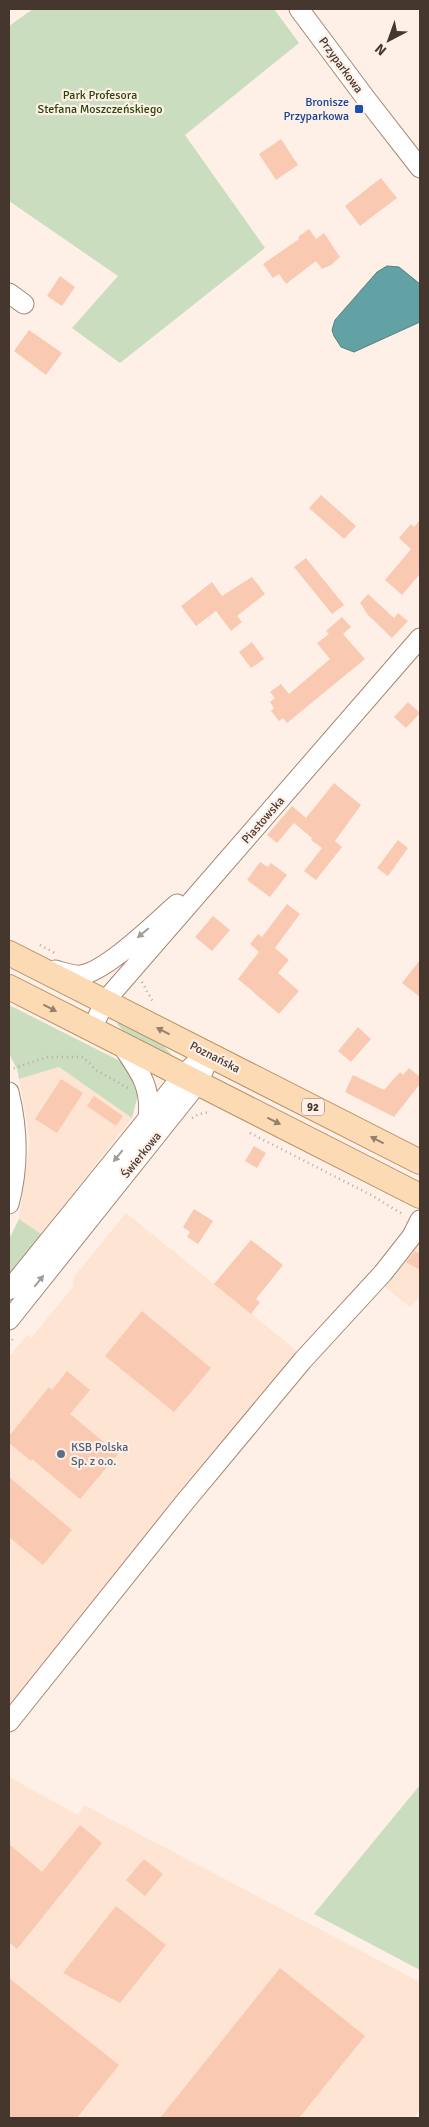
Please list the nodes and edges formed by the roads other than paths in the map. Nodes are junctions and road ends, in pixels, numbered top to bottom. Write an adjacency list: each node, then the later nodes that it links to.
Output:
1 (299, 9): 2 (street, Przyparkowa)
2 (420, 168)
3 (420, 638): 4 (street, Piastowska)
4 (232, 855): 6 (street, one-way to 6); 8 (street, Piastowska)
5 (9, 953): 6 (main road, Poznańska / 92)
6 (33, 965): 8 (main road, Poznańska / 92)
7 (9, 987): 9 (main road, 92, one-way to 9)
8 (105, 1002): 9 (street, Piastowska); 11 (main road, Poznańska / 92, one-way to 8)
9 (92, 1029): 10 (main road, 92)
10 (120, 1043): 12 (main road, 92); 14 (street, Świerkowa)
11 (206, 1053): 12 (street, Świerkowa); 15 (main road, Poznańska / 92, one-way to 11)
12 (190, 1079): 14 (street, Świerkowa); 16 (main road, 92, one-way to 16); 20 (street, Świerkowa, one-way to 12)
13 (9, 1092): 17 (street)
14 (148, 1118): 19 (street, Świerkowa, one-way to 19)
15 (420, 1162)
16 (420, 1196)
17 (9, 1204)
18 (420, 1222): 21 (street)
19 (9, 1290)
20 (9, 1320)
21 (9, 1722)

